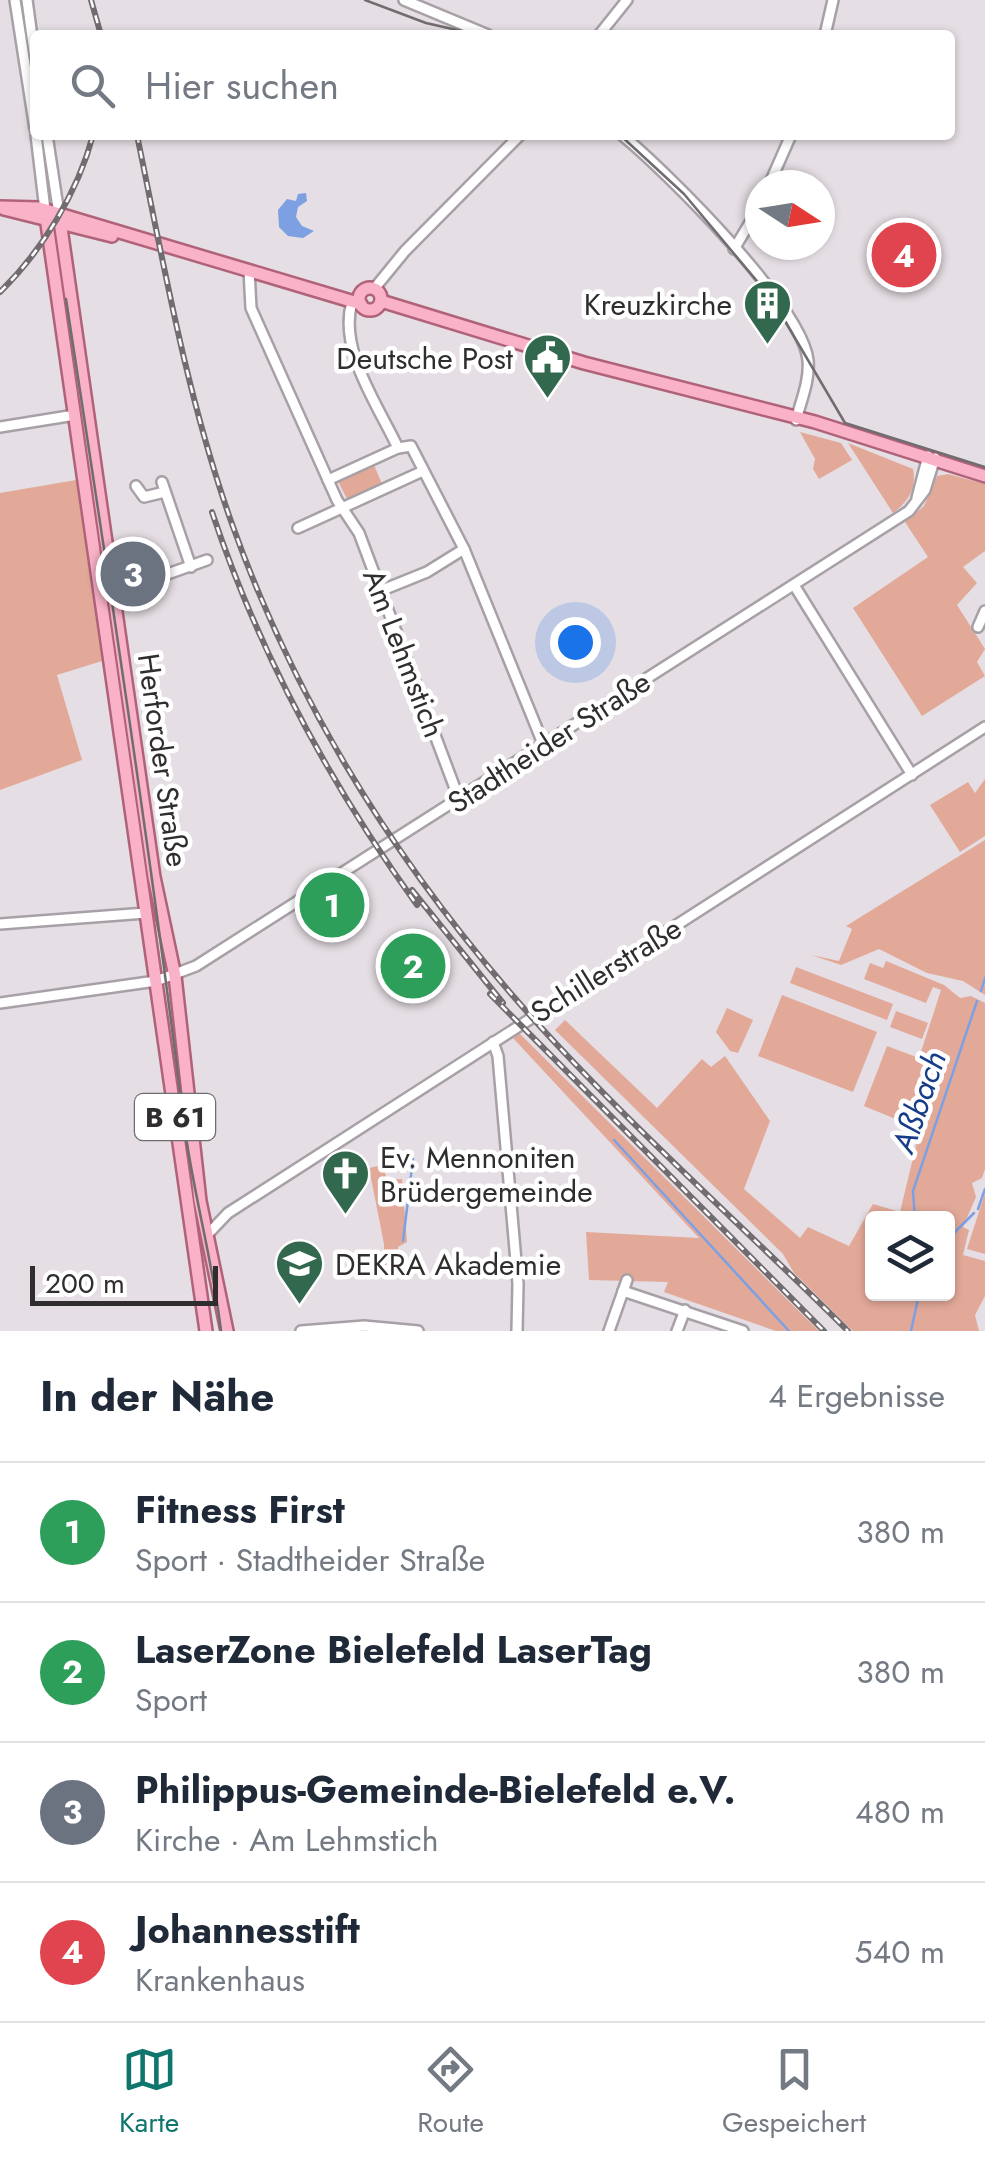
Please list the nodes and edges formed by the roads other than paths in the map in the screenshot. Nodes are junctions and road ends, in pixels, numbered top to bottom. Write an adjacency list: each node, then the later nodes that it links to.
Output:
1 (15, 0): 10 (street, Herforder Straße)
2 (27, 0): 6 (street)
3 (404, 0): 7 (street)
4 (628, 0): 8 (street)
5 (833, 0): 9 (street)
6 (31, 30)
7 (476, 30)
8 (603, 30)
9 (826, 30)
10 (22, 50): 11 (street); 12 (street, Herforder Straße)
11 (30, 56)
12 (30, 97)
13 (37, 140): 20 (street, Herforder Straße)
14 (49, 140): 21 (street, Herforder Straße)
15 (515, 140): 25 (street)
16 (627, 140): 23 (street)
17 (789, 140): 18 (street)
18 (776, 170)
19 (0, 207): 20 (main road)
20 (46, 215): 21 (main road); 28 (main road, Herforder Straße / B 61)
21 (60, 219): 24 (main road); 44 (main road, Herforder Straße / B 61)
22 (745, 231): 23 (street)
23 (734, 249): 29 (street)
24 (249, 270): 26 (main road); 35 (street, Am Lehmstich)
25 (374, 289): 26 (main road); 27 (main road)
26 (358, 301): 27 (main road); 31 (street)
27 (378, 305): 29 (main road)
28 (75, 416): 30 (street); 51 (main road, Herforder Straße / B 61)
29 (799, 421): 32 (main road)
30 (0, 426)
31 (398, 448): 33 (street); 35 (street)
32 (934, 461): 34 (main road); 42 (street, Stadtheider Straße)
33 (423, 471): 37 (street); 39 (street)
34 (985, 476)
35 (328, 480): 37 (street, Am Lehmstich)
36 (136, 486): 41 (street)
37 (342, 510): 38 (street); 43 (street, Am Lehmstich)
38 (298, 528)
39 (464, 549): 43 (street); 48 (street)
40 (207, 560): 41 (street)
41 (191, 566): 44 (street)
42 (794, 585): 48 (street, Stadtheider Straße); 49 (street)
43 (380, 590): 50 (street, Am Lehmstich)
44 (114, 593): 53 (main road, Herforder Straße / B 61)
45 (985, 610): 46 (street)
46 (978, 627)
47 (985, 727): 49 (street, Schillerstraße)
48 (544, 746): 50 (street, Stadtheider Straße)
49 (912, 775): 56 (street, Schillerstraße)
50 (459, 799): 53 (street, Stadtheider Straße)
51 (146, 913): 52 (street); 54 (main road, Herforder Straße / B 61)
52 (0, 924)
53 (175, 976): 54 (street, Stadtheider Straße); 58 (main road, Herforder Straße / B 61)
54 (156, 981): 55 (street, Stadtheider Straße); 62 (main road, Herforder Straße / B 61)
55 (0, 1002)
56 (492, 1042): 57 (street, Schillerstraße); 66 (street)
57 (228, 1213): 58 (street, Schillerstraße); 59 (street, Schillerstraße)
58 (204, 1218): 59 (main road, Herforder Straße / B 61)
59 (208, 1234): 63 (main road, Herforder Straße / B 61)
60 (685, 1310): 67 (street); 68 (street); 69 (street)
61 (396, 1330): 64 (street); 65 (street)
62 (206, 1331)
63 (228, 1331)
64 (301, 1331)
65 (418, 1331)
66 (518, 1331)
67 (608, 1331)
68 (677, 1331)
69 (743, 1331)

